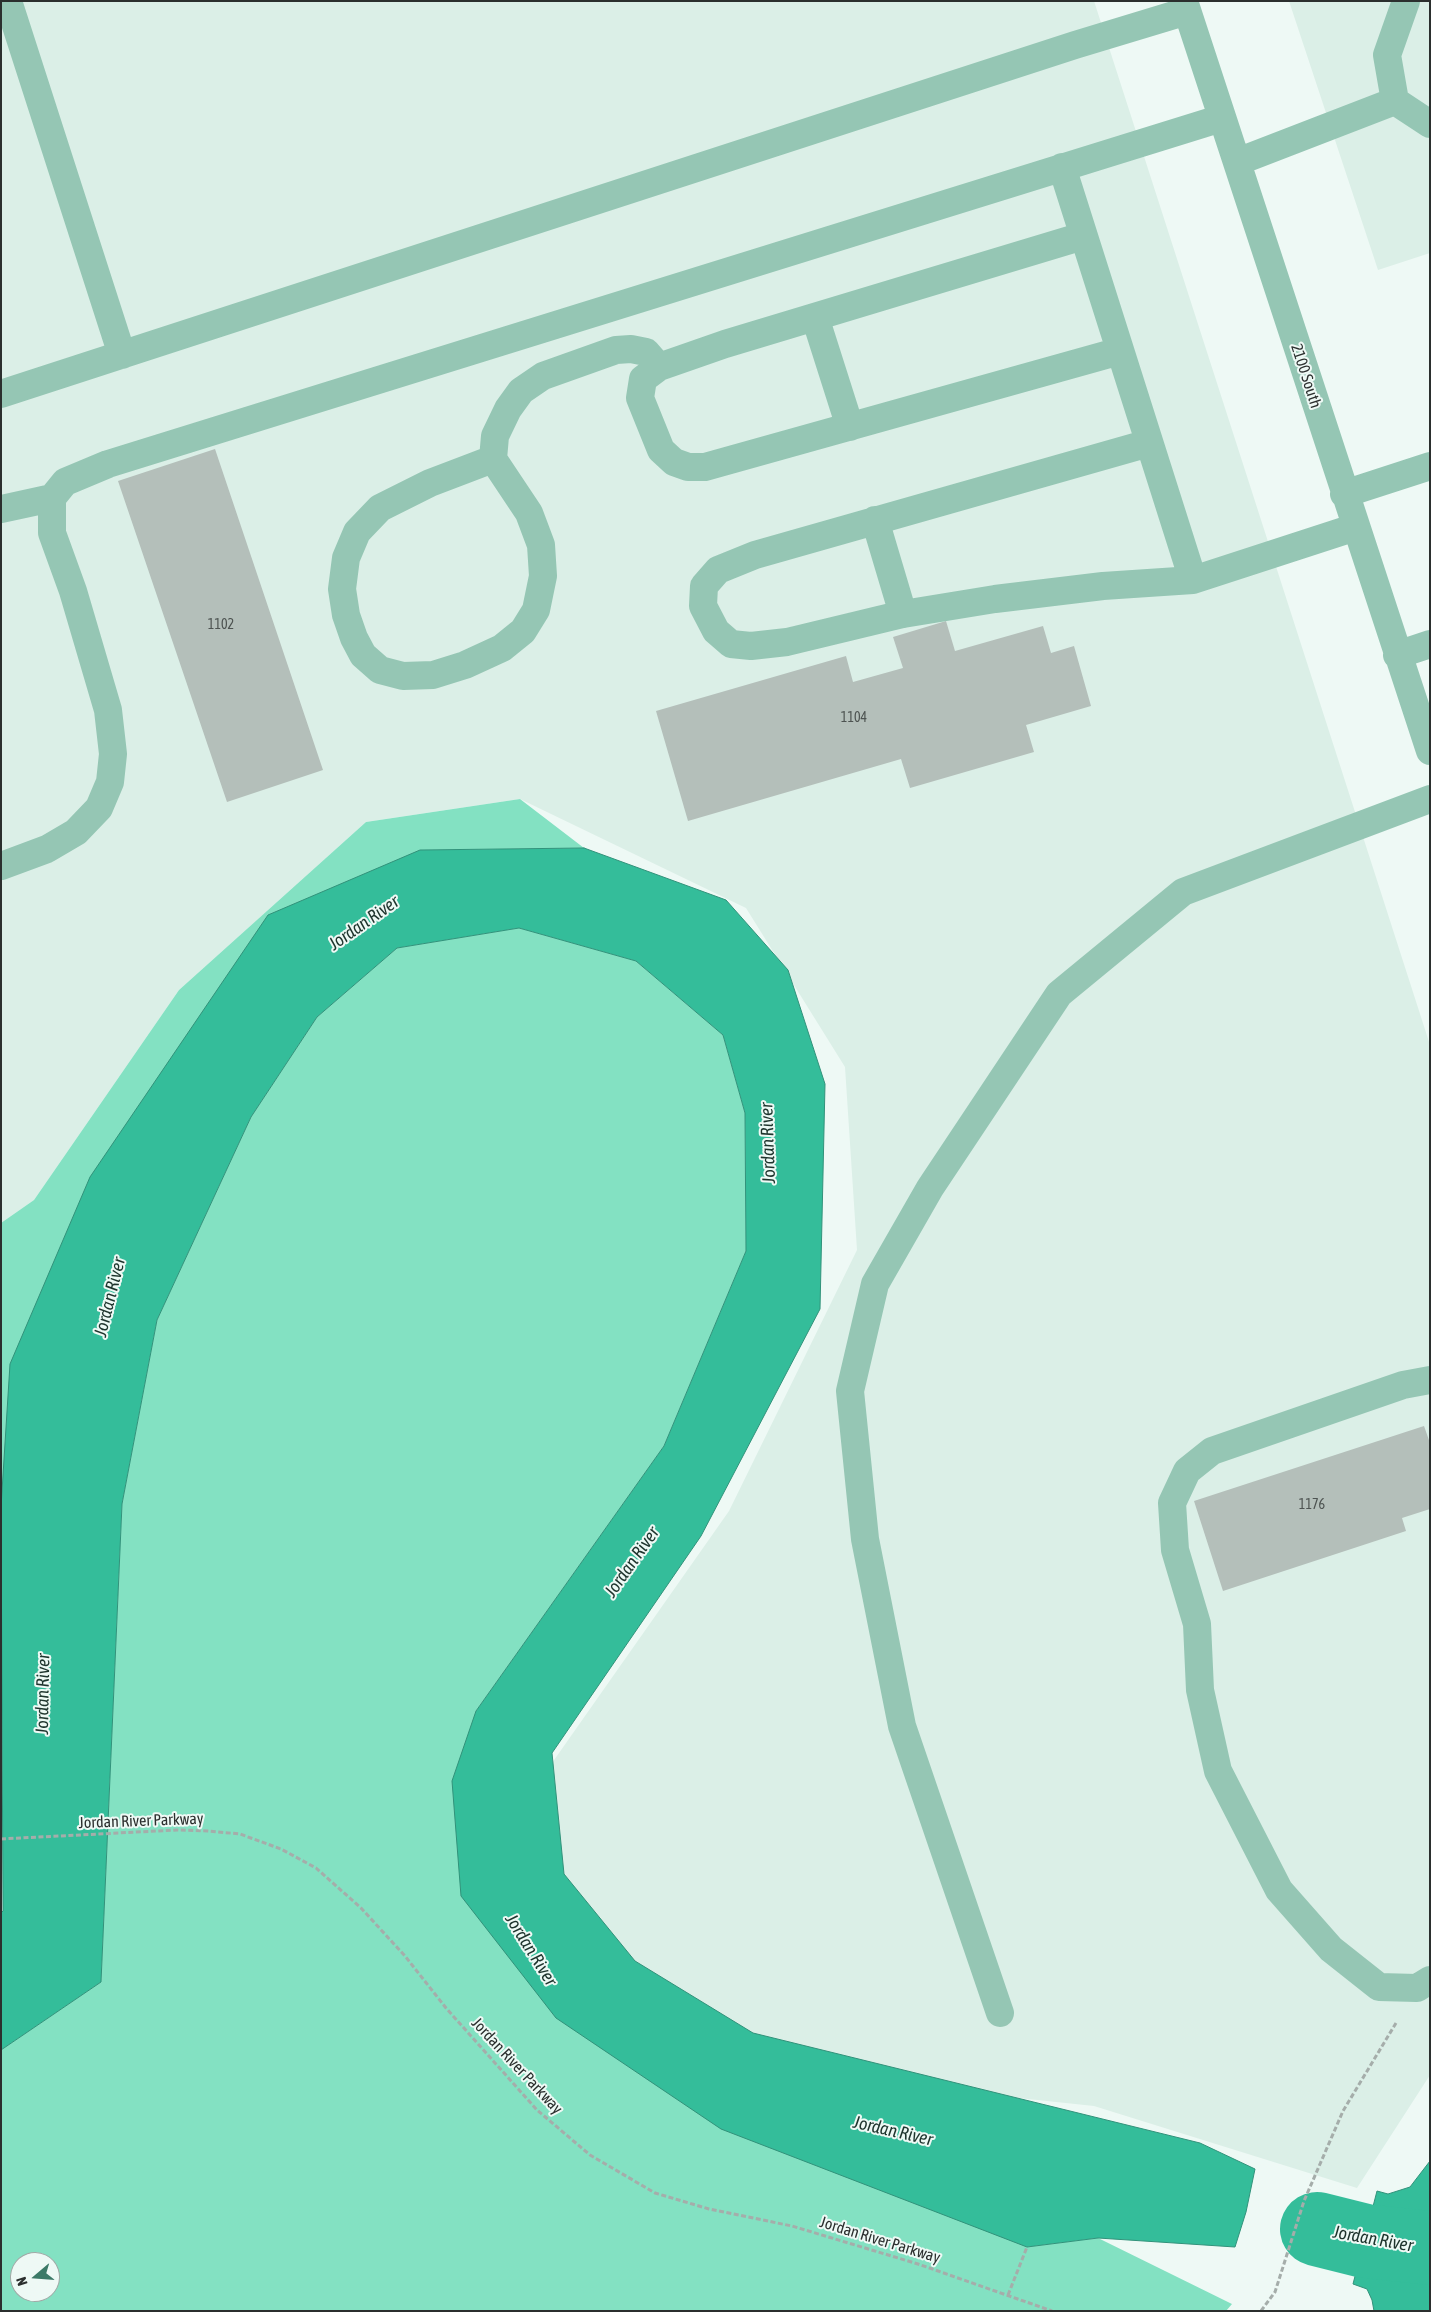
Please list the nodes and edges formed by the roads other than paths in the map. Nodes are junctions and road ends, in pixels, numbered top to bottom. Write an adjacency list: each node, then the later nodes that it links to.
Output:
1 (8, 1): 12 (street)
2 (1406, 1): 4 (street)
3 (1186, 6): 5 (street, 2100 South); 12 (street)
4 (1395, 102): 6 (street); 7 (street)
5 (1222, 118): 7 (street, 2100 South); 8 (street)
6 (1430, 124)
7 (1237, 162): 19 (street, 2100 South)
8 (1062, 168): 9 (street); 20 (street)
9 (1083, 236): 10 (street); 11 (street)
10 (815, 317): 13 (street); 15 (street)
11 (1120, 351): 15 (street); 16 (street)
12 (122, 355): 14 (street)
13 (659, 367): 15 (street); 17 (street)
14 (1, 394)
15 (850, 427)
16 (1149, 443): 22 (street); 24 (street)
17 (493, 459): 17 (street)
18 (1430, 466): 19 (street)
19 (1344, 494): 23 (street, 2100 South)
20 (52, 498): 21 (street); 30 (street)
21 (1, 509)
22 (875, 520): 25 (street); 25 (street)
23 (1356, 527): 24 (street); 27 (street, 2100 South)
24 (1193, 580): 25 (street)
25 (903, 614)
26 (1430, 644): 27 (street)
27 (1397, 655): 28 (street, 2100 South)
28 (1430, 750)
29 (1430, 800): 33 (street)
30 (1, 866)
31 (1430, 1380): 32 (street)
32 (1423, 1984)
33 (1000, 2013)

